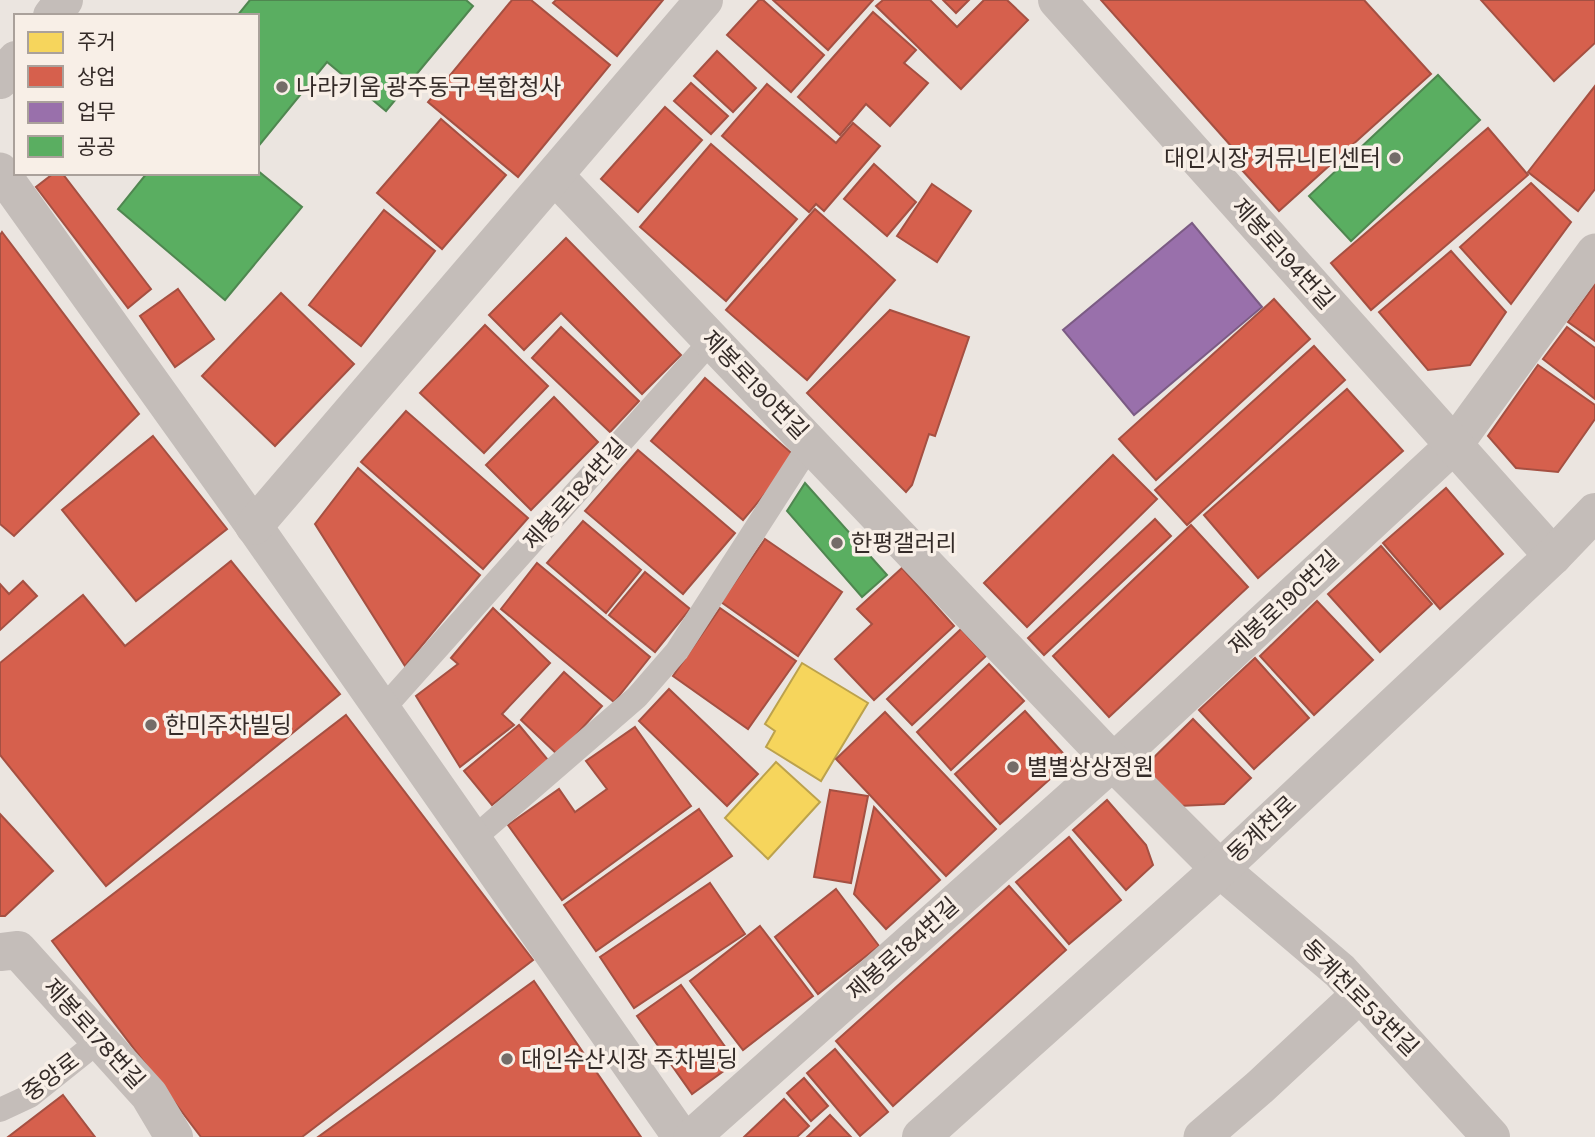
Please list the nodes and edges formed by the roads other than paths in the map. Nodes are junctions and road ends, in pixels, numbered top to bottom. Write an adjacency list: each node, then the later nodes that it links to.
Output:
1 (704, 0): 6 (street)
2 (1056, 0): 10 (street, 제봉로194번길)
3 (14, 62): 4 (street)
4 (0, 80)
5 (0, 172): 12 (street)
6 (555, 176): 8 (street, 제봉로190번길); 12 (street)
7 (1595, 252): 10 (street)
8 (712, 340): 9 (street, 제봉로190번길); 14 (lane, 제봉로184번길)
9 (811, 443): 15 (street, 제봉로190번길); 16 (lane)
10 (1454, 445): 13 (street, 제봉로194번길); 15 (street, 제봉로190번길)
11 (1595, 512): 13 (street, 동계천로)
12 (254, 526): 14 (street)
13 (1553, 556): 17 (street, 동계천로)
14 (382, 710): 16 (street)
15 (1114, 762): 17 (street, 제봉로190번길); 24 (street, 제봉로184번길)
16 (473, 839): 23 (street)
17 (1220, 869): 19 (street, 동계천로53번길); 25 (street, 동계천로)
18 (0, 952): 20 (street, 제봉로178번길)
19 (1360, 994): 26 (street); 27 (street, 동계천로53번길)
20 (100, 1040): 21 (lane, 중앙로); 22 (street, 제봉로178번길)
21 (0, 1110)
22 (174, 1137)
23 (681, 1137)
24 (692, 1137)
25 (921, 1137)
26 (1202, 1137)
27 (1491, 1137)

